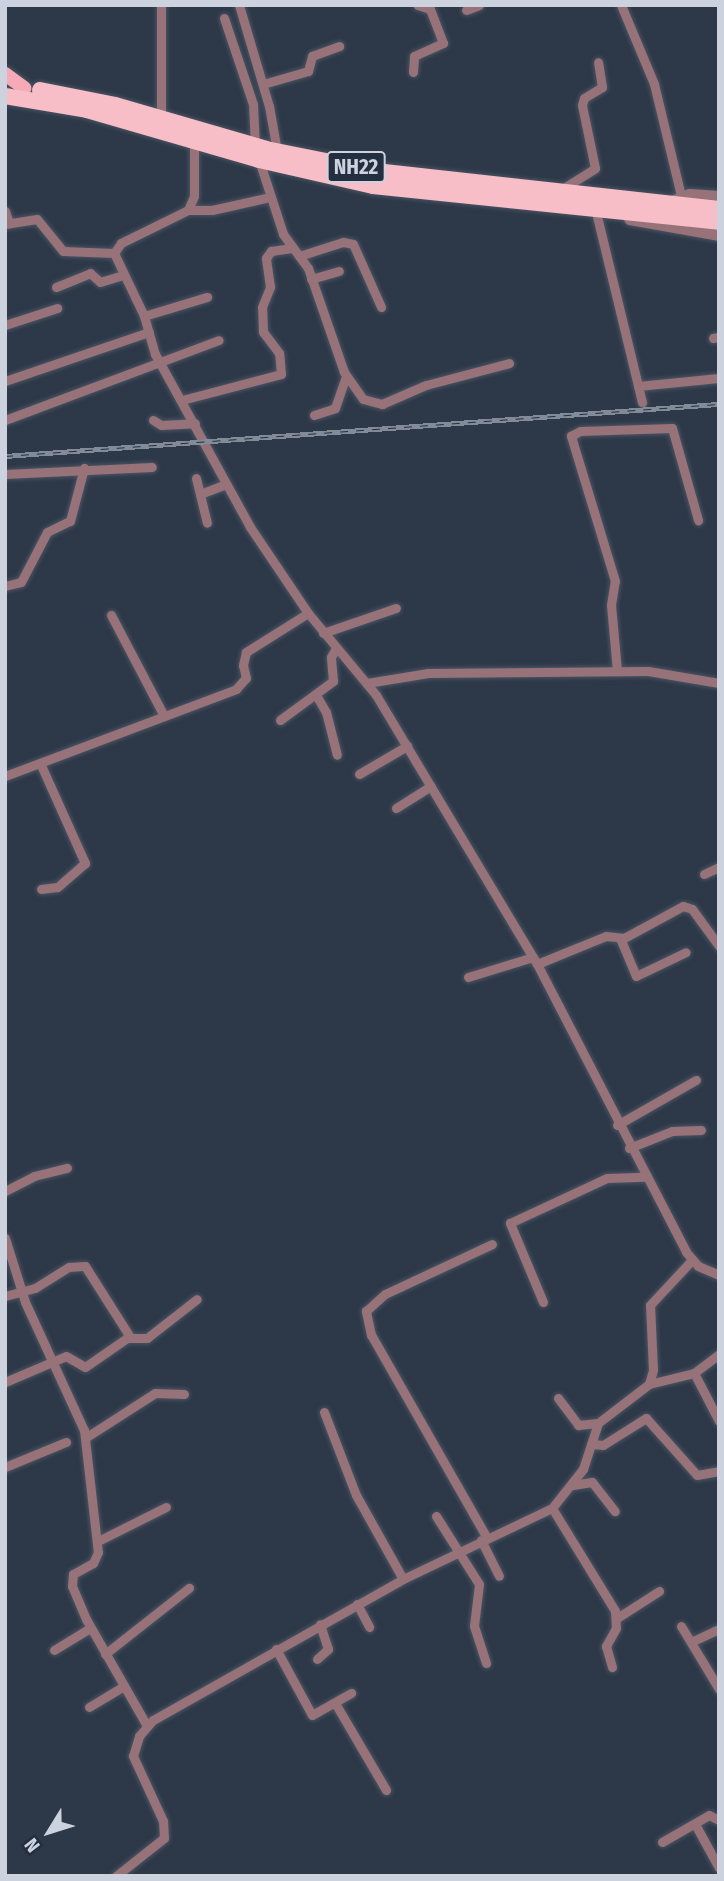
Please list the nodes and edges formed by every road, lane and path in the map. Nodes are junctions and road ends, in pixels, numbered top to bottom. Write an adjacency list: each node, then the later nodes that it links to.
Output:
1 (161, 5): 16 (street)
2 (239, 5): 12 (street)
3 (418, 5): 10 (street)
4 (479, 5): 6 (street)
5 (621, 5): 23 (street)
6 (466, 10)
7 (224, 18): 19 (street)
8 (339, 46): 12 (street)
9 (598, 62): 20 (street)
10 (413, 72)
11 (5, 74): 14 (main road)
12 (263, 84): 18 (street)
13 (5, 85): 14 (highway, NH22)
14 (24, 88): 16 (highway, NH22)
15 (5, 96): 17 (highway, NH22)
16 (161, 117): 19 (highway, NH22)
17 (194, 142): 19 (highway, NH22); 26 (street)
18 (277, 152): 19 (highway, NH22); 20 (highway, NH22)
19 (257, 153): 21 (street); 24 (highway, NH22)
20 (557, 191): 23 (highway, NH22)
21 (270, 197): 26 (street); 32 (street)
22 (719, 197): 23 (street)
23 (675, 200): 25 (highway, NH22)
24 (595, 208): 27 (highway, NH22); 51 (street)
25 (719, 209)
26 (188, 210): 33 (street)
27 (613, 210): 29 (highway, NH22); 31 (street)
28 (5, 211): 30 (street)
29 (719, 222)
30 (7, 224): 33 (street)
31 (719, 235)
32 (292, 248): 34 (street); 52 (street)
33 (114, 253): 36 (street)
34 (299, 256): 37 (street); 40 (street)
35 (339, 271): 37 (street)
36 (123, 275): 38 (street); 42 (street)
37 (311, 279): 48 (street)
38 (56, 287)
39 (207, 297): 42 (street)
40 (381, 306)
41 (57, 308): 43 (street)
42 (144, 316): 44 (street)
43 (5, 325)
44 (149, 332): 46 (street); 50 (street)
45 (219, 340): 46 (street)
46 (160, 362): 52 (street); 56 (street)
47 (509, 363): 48 (street)
48 (346, 376): 54 (street)
49 (719, 378): 51 (street)
50 (5, 381)
51 (638, 386): 53 (street)
52 (183, 400): 57 (street)
53 (642, 402)
54 (314, 415)
55 (153, 420): 57 (street)
56 (5, 421)
57 (195, 423): 62 (street)
58 (152, 467): 59 (street)
59 (84, 468): 60 (street); 66 (street)
60 (5, 474)
61 (195, 478): 63 (street)
62 (224, 485): 63 (street); 68 (street)
63 (200, 494): 65 (street)
64 (698, 520): 72 (street)
65 (207, 523)
66 (5, 586)
67 (396, 608): 70 (street)
68 (307, 614): 70 (street); 76 (street)
69 (111, 615): 76 (street)
70 (323, 633): 71 (street)
71 (336, 648): 73 (street); 75 (street)
72 (617, 671): 73 (street); 74 (street)
73 (367, 683): 78 (street)
74 (719, 683)
75 (316, 695): 77 (street); 79 (street)
76 (164, 716): 80 (street)
77 (280, 720)
78 (407, 746): 81 (street); 83 (street)
79 (337, 755)
80 (40, 763): 82 (street); 87 (street)
81 (359, 774)
82 (5, 776)
83 (431, 786): 84 (street); 92 (street)
84 (396, 808)
85 (719, 867): 86 (street)
86 (704, 874)
87 (41, 889)
88 (714, 931): 89 (street); 90 (street)
89 (620, 938): 91 (street); 92 (street)
90 (719, 946)
91 (686, 951)
92 (535, 960): 93 (street); 95 (street)
93 (468, 978)
94 (696, 1080): 95 (street)
95 (617, 1125): 97 (street)
96 (701, 1130): 97 (street)
97 (629, 1148): 99 (street)
98 (67, 1168): 100 (street)
99 (644, 1177): 103 (street); 108 (street)
100 (5, 1191)
101 (5, 1238): 105 (street)
102 (492, 1244): 130 (street)
103 (692, 1260): 104 (street); 114 (street)
104 (719, 1275)
105 (23, 1292): 106 (street); 109 (street); 111 (street)
106 (5, 1296)
107 (197, 1299): 109 (street)
108 (543, 1302)
109 (130, 1337): 111 (street)
110 (719, 1354): 112 (street)
111 (53, 1364): 113 (street); 120 (street)
112 (694, 1373): 114 (street); 118 (street)
113 (5, 1382)
114 (649, 1384): 119 (street)
115 (184, 1394): 120 (street)
116 (558, 1398): 119 (street)
117 (324, 1412): 134 (street)
118 (719, 1421)
119 (598, 1423): 122 (street)
120 (85, 1438): 131 (street)
121 (66, 1442): 123 (street)
122 (591, 1444): 124 (street); 125 (street)
123 (5, 1468)
124 (719, 1471)
125 (573, 1485): 127 (street); 128 (street)
126 (166, 1507): 131 (street)
127 (552, 1508): 130 (street); 138 (street)
128 (615, 1511)
129 (436, 1516): 132 (street)
130 (484, 1539): 132 (street); 133 (street)
131 (98, 1541): 142 (street)
132 (456, 1552): 134 (street); 149 (street)
133 (499, 1576)
134 (403, 1579): 137 (street)
135 (189, 1588): 147 (street)
136 (659, 1591): 138 (street)
137 (357, 1604): 139 (street); 141 (street)
138 (617, 1618): 150 (street)
139 (320, 1624): 145 (street); 148 (street)
140 (681, 1626): 144 (street)
141 (369, 1627)
142 (90, 1628): 146 (street); 147 (street)
143 (719, 1629): 144 (street)
144 (691, 1643): 152 (street)
145 (276, 1649): 154 (street); 156 (street)
146 (54, 1650)
147 (105, 1654): 151 (street)
148 (317, 1660)
149 (486, 1663)
150 (612, 1667)
151 (124, 1686): 155 (street); 156 (street)
152 (719, 1689)
153 (351, 1693): 154 (street)
154 (335, 1703): 157 (street)
155 (89, 1707)
156 (147, 1726): 162 (street)
157 (386, 1790)
158 (719, 1820): 159 (street)
159 (695, 1824): 160 (street); 161 (street)
160 (662, 1842)
161 (719, 1868)
162 (116, 1876)

